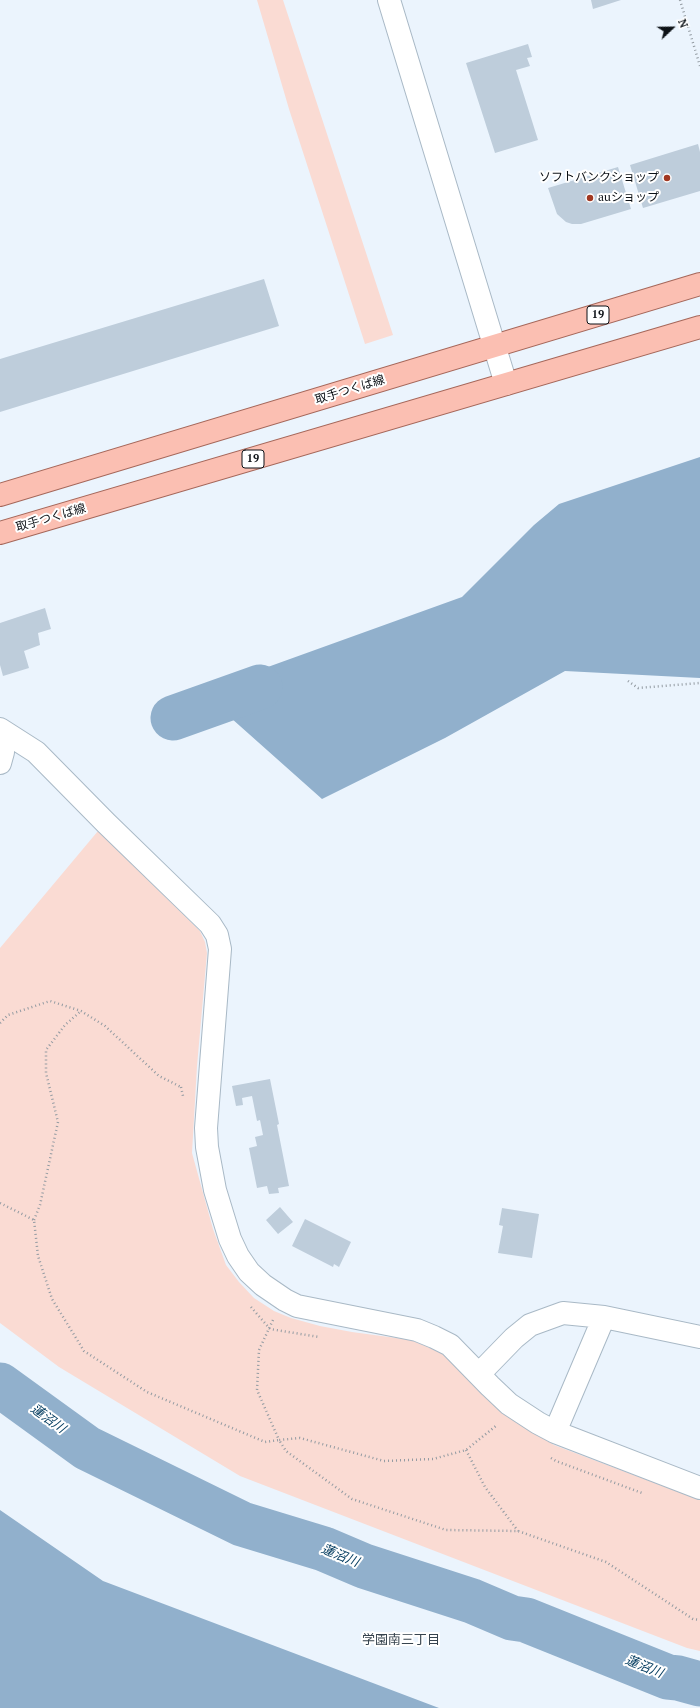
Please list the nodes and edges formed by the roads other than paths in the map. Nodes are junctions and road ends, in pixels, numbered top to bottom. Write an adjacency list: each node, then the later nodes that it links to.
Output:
1 (389, 0): 4 (street)
2 (700, 284): 4 (main road, 取手つくば線 / 19)
3 (700, 327): 5 (main road, 取手つくば線 / 19)
4 (495, 346): 5 (street); 6 (main road, 取手つくば線 / 19)
5 (506, 384): 7 (main road, 取手つくば線 / 19)
6 (0, 495)
7 (0, 533)
8 (0, 730): 9 (street); 12 (street)
9 (0, 763)
10 (604, 1317): 11 (street); 12 (street); 13 (street)
11 (700, 1337)
12 (479, 1374): 13 (street)
13 (556, 1432): 14 (street)
14 (700, 1488)

